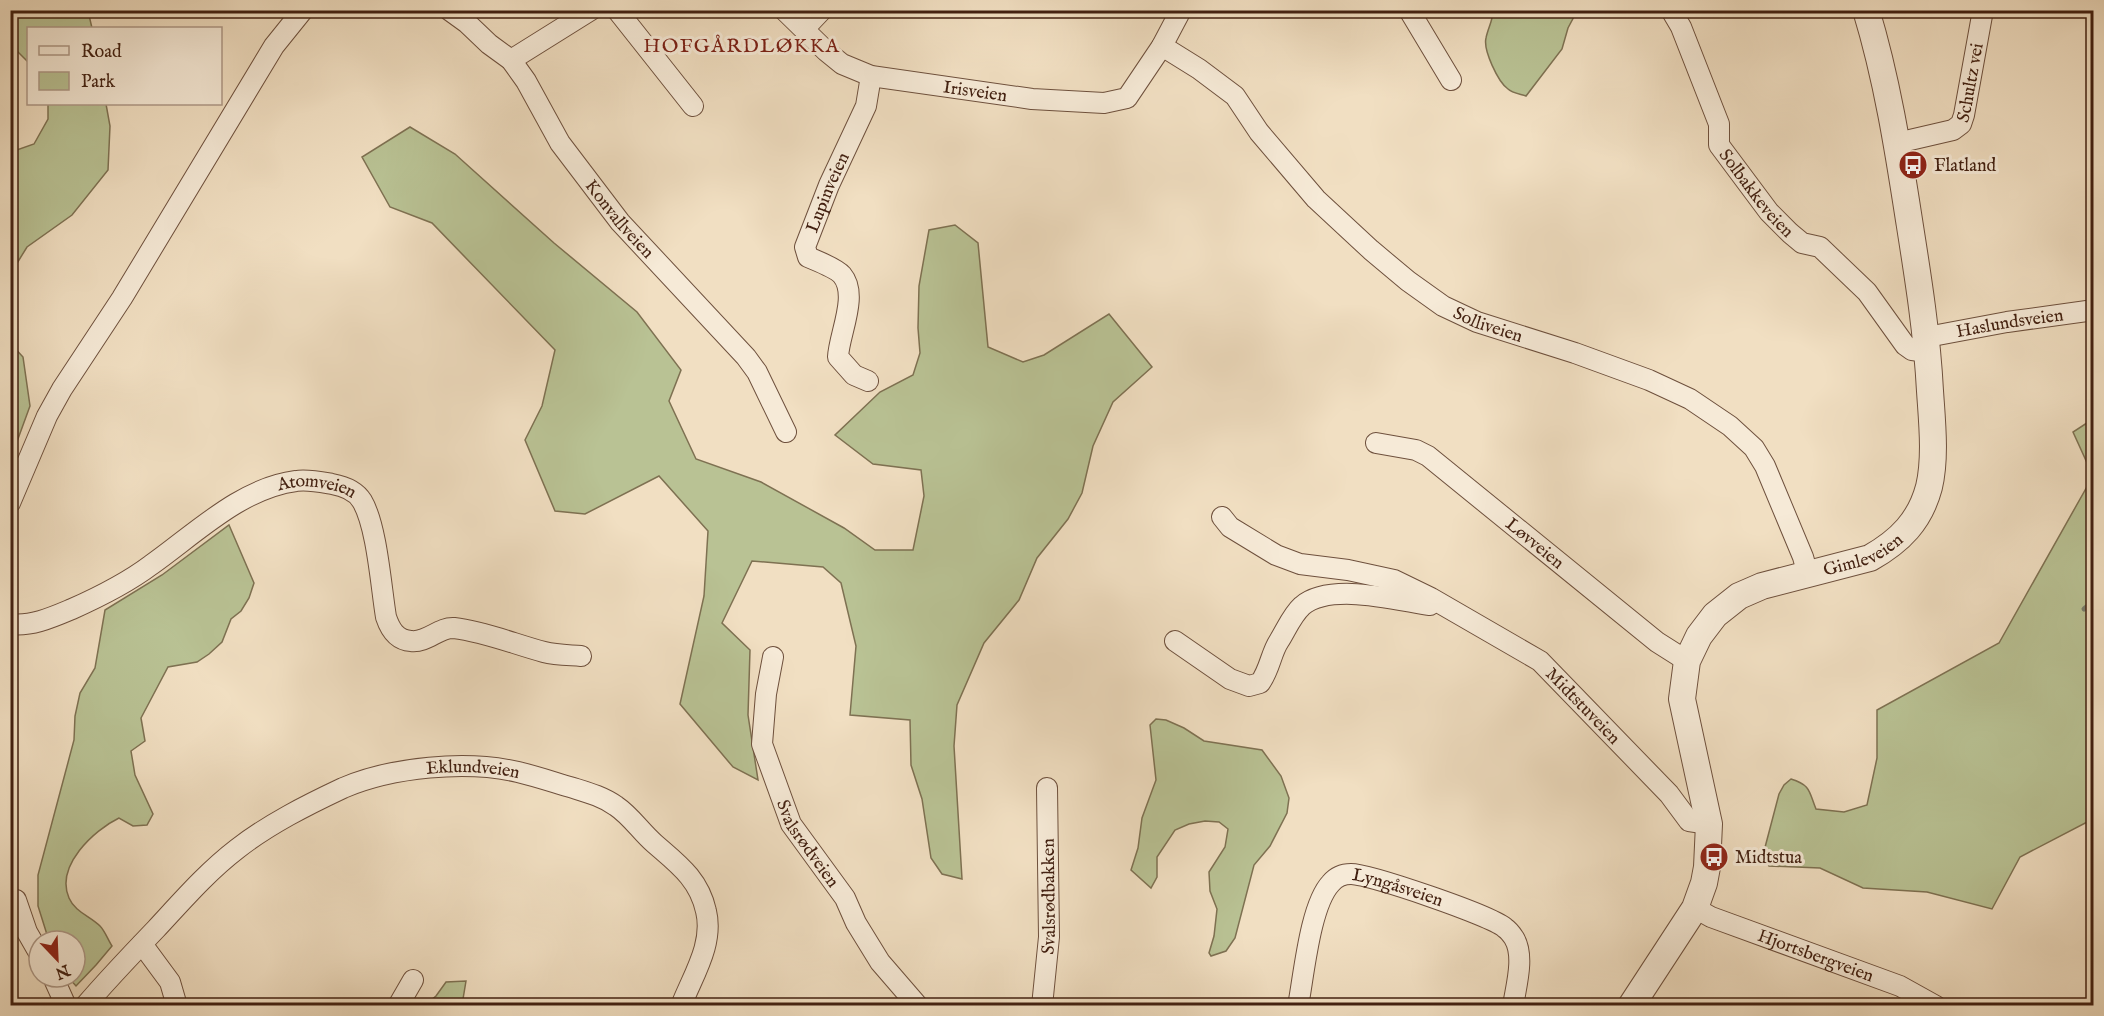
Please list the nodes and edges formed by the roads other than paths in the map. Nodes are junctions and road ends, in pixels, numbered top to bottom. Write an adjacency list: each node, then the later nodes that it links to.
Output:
1 (303, 10): 24 (street)
2 (449, 10): 14 (street, Konvallveien)
3 (591, 10): 14 (street)
4 (617, 10): 17 (street)
5 (784, 10): 12 (street, Irisveien)
6 (822, 10): 12 (street)
7 (1181, 10): 13 (street, Irisveien)
8 (1409, 10): 16 (street)
9 (1671, 10): 20 (street, Solbakkeveien)
10 (1866, 10): 18 (street, Gimleveien)
11 (1983, 10): 18 (street, Schultz vei)
12 (804, 29): 15 (street, Irisveien)
13 (1162, 46): 15 (street, Irisveien); 26 (street, Solliveien)
14 (512, 60): 22 (street, Konvallveien)
15 (872, 76): 21 (street, Lupinveien)
16 (1451, 80)
17 (693, 106)
18 (1897, 143): 20 (street, Gimleveien)
19 (2094, 310): 20 (street, Haslundsveien)
20 (1928, 344): 26 (street, Gimleveien)
21 (868, 381)
22 (786, 432)
23 (1376, 443): 32 (street, Løvveien)
24 (10, 503)
25 (1222, 517): 27 (street, Midtstuveien)
26 (1808, 575): 32 (street, Gimleveien)
27 (1441, 605): 29 (street, Midtstuveien); 34 (street, Midtstuveien)
28 (10, 624): 30 (street, Atomveien)
29 (1175, 641)
30 (581, 656)
31 (773, 657): 46 (street, Svalsrødveien)
32 (1687, 662): 34 (street, Gimleveien)
33 (1047, 788): 47 (street, Svalsrødbakken)
34 (1709, 824): 36 (street, Gimleveien)
35 (16, 900): 37 (street)
36 (1695, 909): 50 (street, Gimleveien); 51 (street, Hjortsbergveien)
37 (27, 932)
38 (142, 944): 42 (street, Eklundveien); 43 (street); 45 (street, Eklundveien)
39 (413, 980): 44 (street)
40 (59, 989): 41 (street)
41 (66, 1005)
42 (85, 1005)
43 (177, 1005)
44 (398, 1005)
45 (681, 1005)
46 (918, 1005)
47 (1042, 1005)
48 (1298, 1005): 49 (street, Lyngåsveien)
49 (1513, 1005)
50 (1631, 1005)
51 (1935, 1005)

